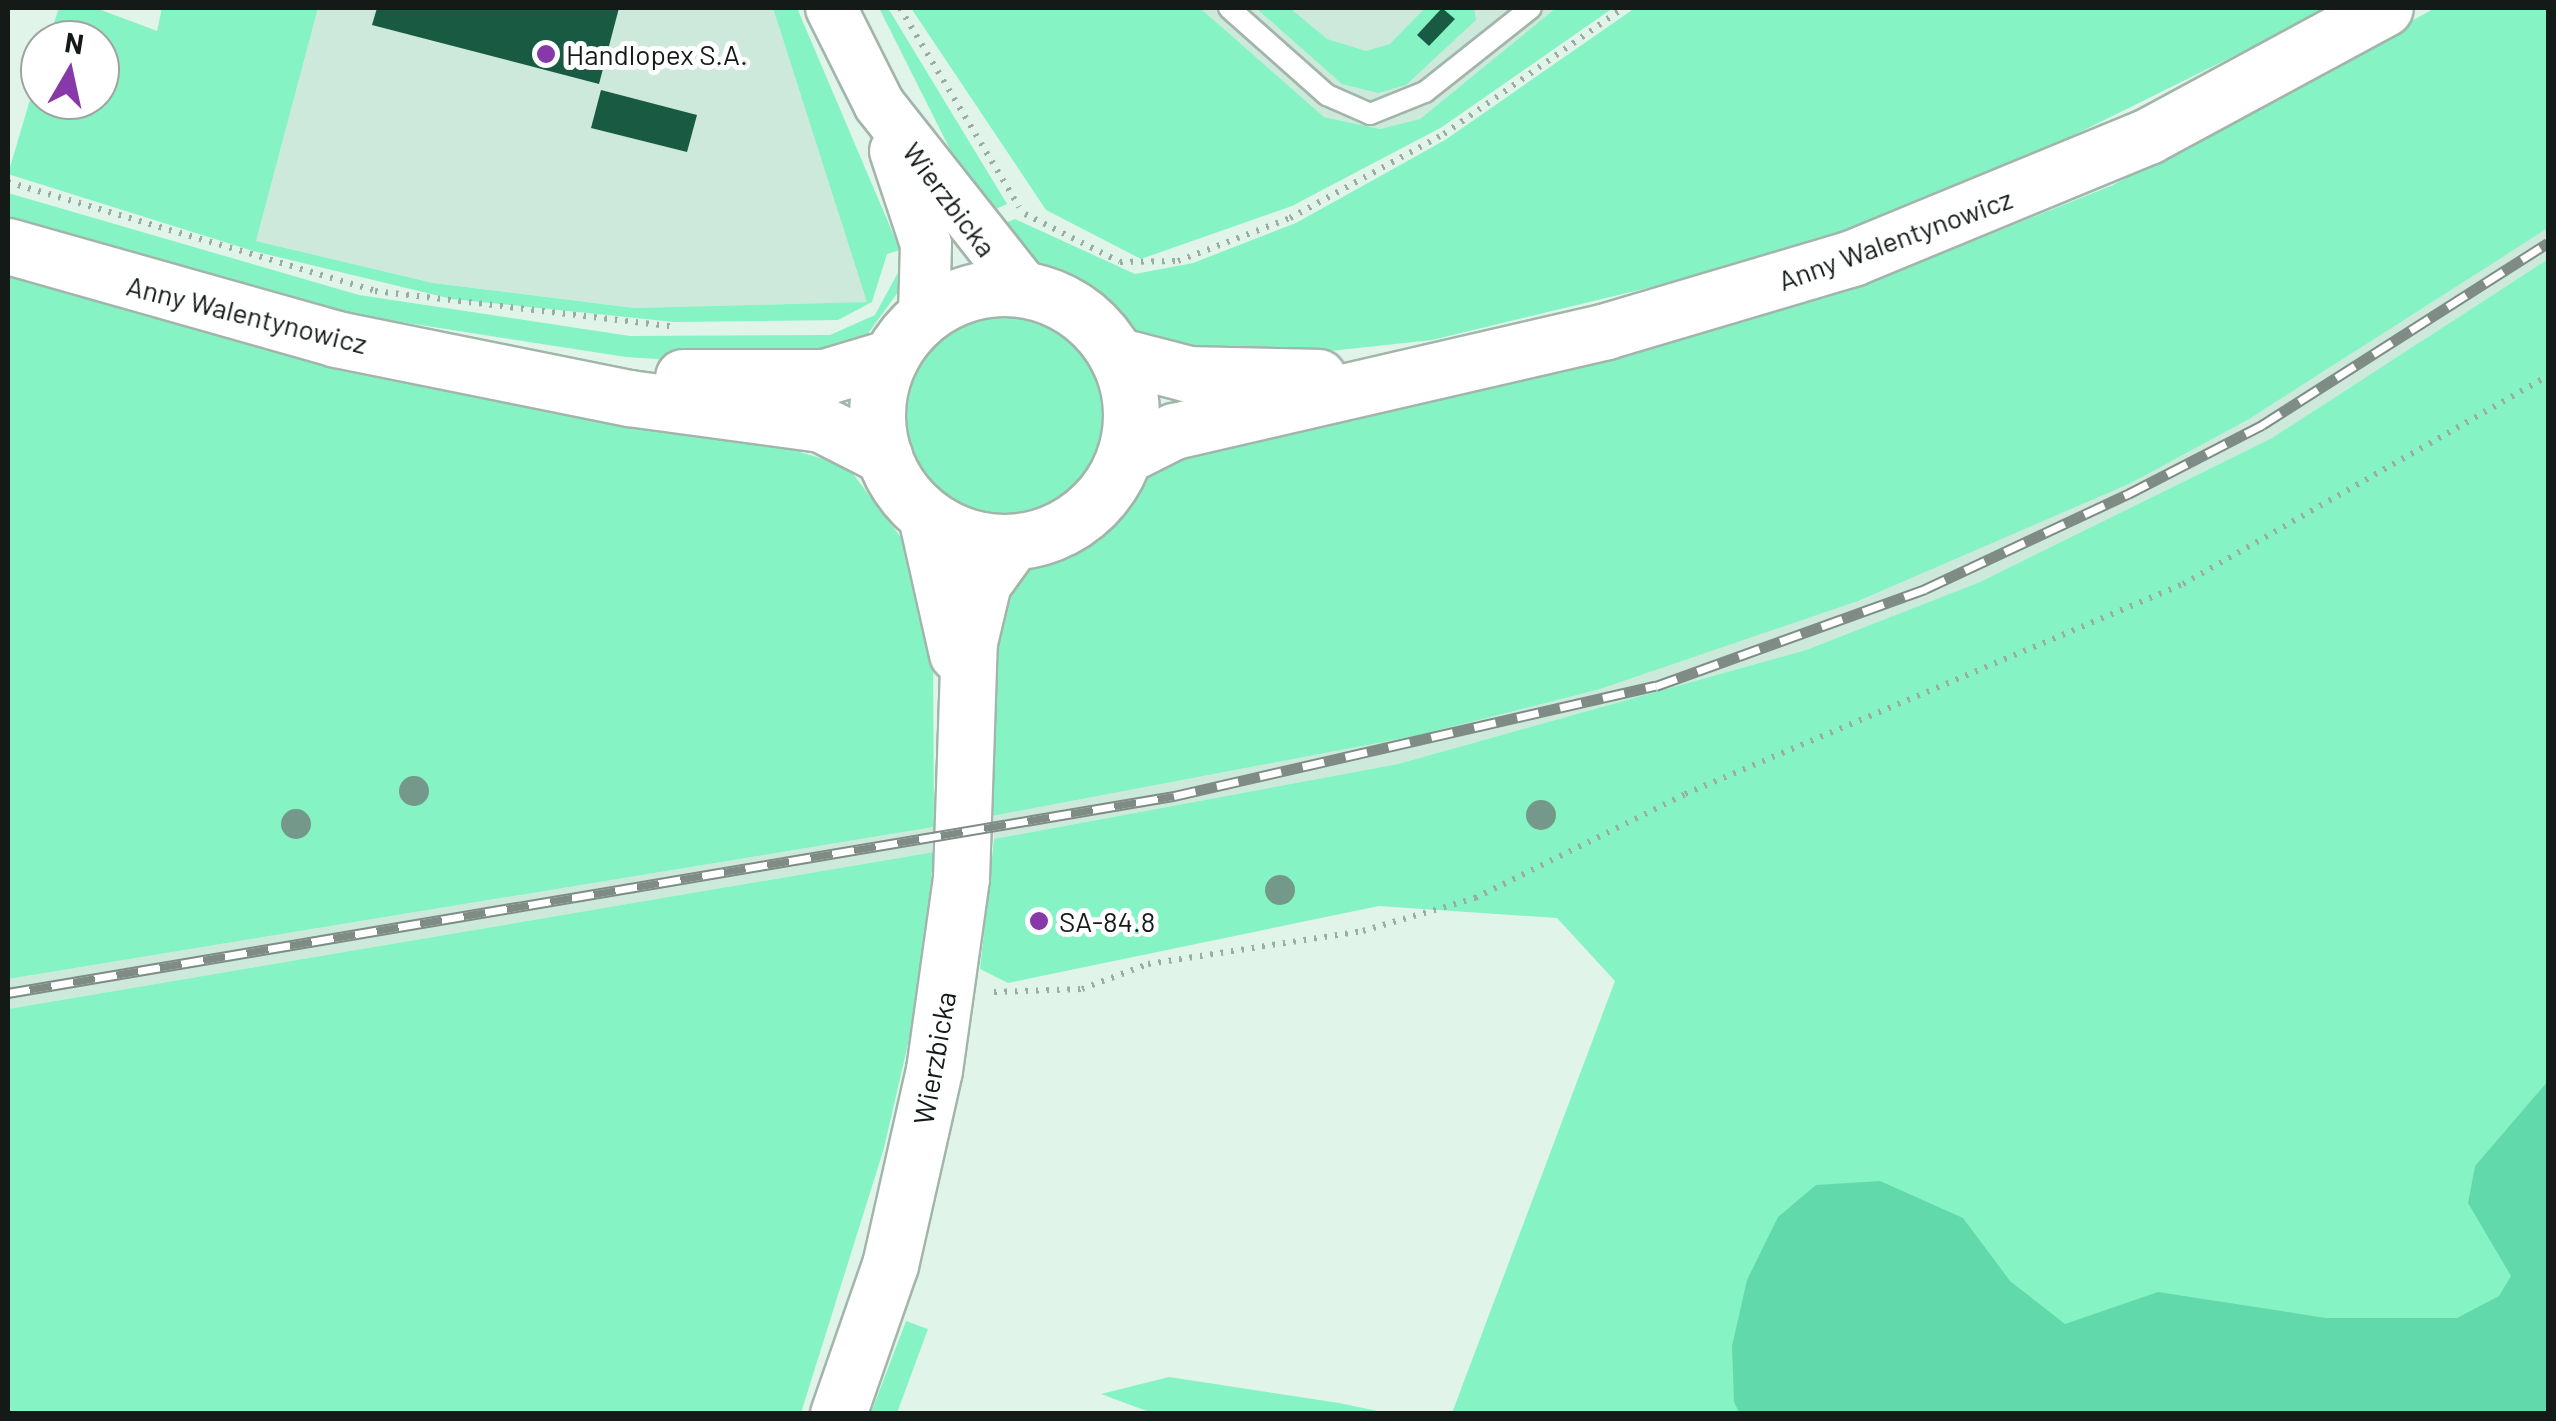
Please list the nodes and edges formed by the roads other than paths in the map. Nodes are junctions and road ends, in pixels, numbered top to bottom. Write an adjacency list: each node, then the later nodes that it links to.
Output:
1 (831, 8): 5 (street, Wierzbicka)
2 (1228, 8): 3 (lane)
3 (1531, 8)
4 (2385, 8): 11 (main road, Anny Walentynowicz)
5 (879, 104): 7 (street, Wierzbicka); 8 (street, Wierzbicka)
6 (8, 246): 10 (main road, Anny Walentynowicz)
7 (1026, 290): 8 (main road); 9 (main road)
8 (908, 337): 10 (main road, Anny Walentynowicz); 13 (main road)
9 (1116, 355): 11 (main road, Anny Walentynowicz); 12 (main road)
10 (490, 368): 13 (main road, Anny Walentynowicz)
11 (1371, 378): 12 (main road, Anny Walentynowicz)
12 (1126, 455): 15 (main road)
13 (884, 456): 14 (main road)
14 (926, 516): 15 (main road); 16 (main road, Wierzbicka)
15 (1012, 542): 16 (main road, Wierzbicka)
16 (964, 691): 17 (main road, Wierzbicka)
17 (838, 1414)

